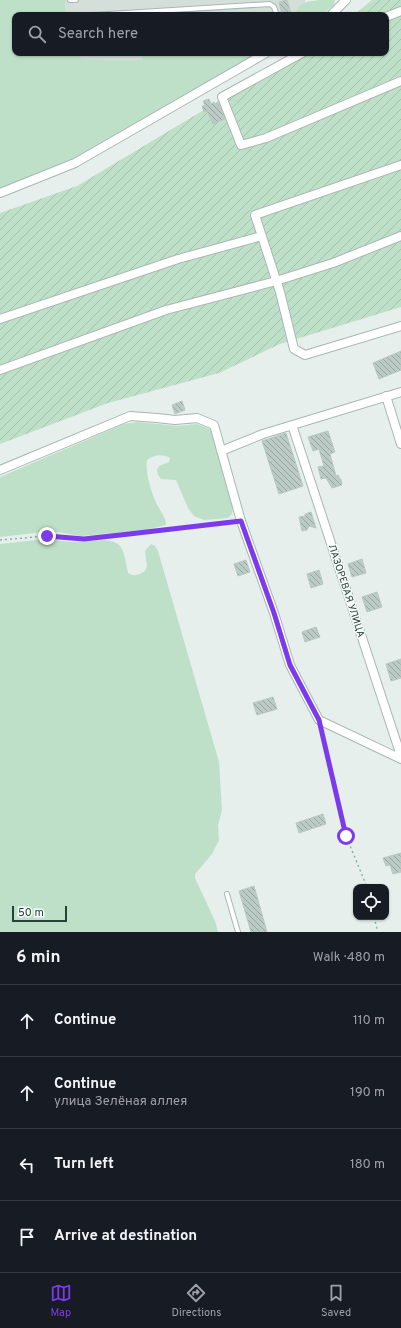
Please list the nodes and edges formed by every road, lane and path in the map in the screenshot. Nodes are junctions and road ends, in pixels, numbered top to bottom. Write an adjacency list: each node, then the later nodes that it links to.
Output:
1 (70, 0): 2 (lane)
2 (76, 0)
3 (346, 0): 7 (street)
4 (401, 11): 8 (street)
5 (141, 12): 6 (lane)
6 (276, 12)
7 (334, 12)
8 (389, 16)
9 (261, 56): 13 (street)
10 (297, 56): 11 (street)
11 (401, 81)
12 (401, 165): 14 (street)
13 (0, 193)
14 (262, 236): 16 (street); 17 (street)
15 (401, 236): 16 (street)
16 (276, 281): 18 (street); 19 (street)
17 (0, 319)
18 (401, 326)
19 (0, 370)
20 (401, 392): 21 (street)
21 (386, 396): 22 (street); 23 (street)
22 (292, 425): 24 (street); 29 (street, ЛАЗОРЕВАЯ УЛИЦА)
23 (401, 444)
24 (221, 451): 25 (street); 26 (street)
25 (0, 470)
26 (241, 521): 27 (path); 28 (street)
27 (0, 540)
28 (319, 720): 30 (street); 31 (path)
29 (401, 756)
30 (401, 759)
31 (366, 884)
32 (228, 894): 35 (lane)
33 (375, 920): 34 (path)
34 (377, 929)
35 (238, 932)

